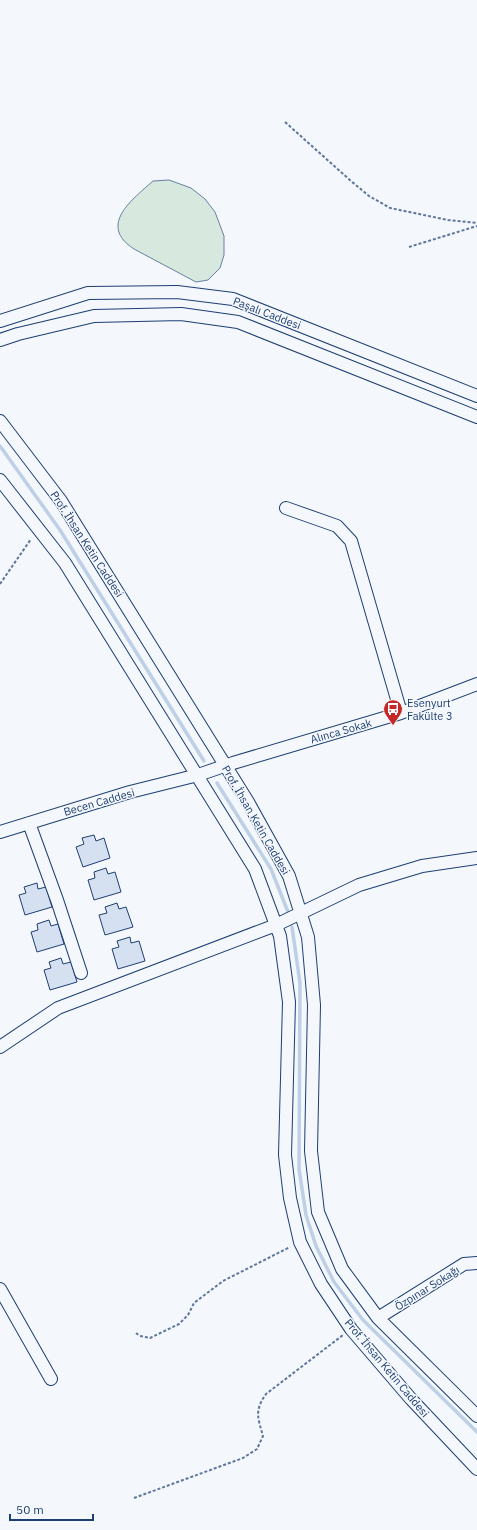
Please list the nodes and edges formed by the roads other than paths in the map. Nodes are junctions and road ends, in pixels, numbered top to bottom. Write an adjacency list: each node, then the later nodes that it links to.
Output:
1 (0, 321): 3 (street, Paşalı Caddesi)
2 (0, 340): 4 (street, Paşalı Caddesi)
3 (477, 396)
4 (477, 417)
5 (0, 422): 10 (street, Prof. İhsan Ketin Caddesi)
6 (0, 480): 11 (street, Prof. İhsan Ketin Caddesi)
7 (286, 508): 9 (street)
8 (477, 684): 9 (street, Alınca Sokak)
9 (401, 713): 10 (street, Alınca Sokak)
10 (225, 765): 11 (street, Alınca Sokak); 15 (street, Prof. İhsan Ketin Caddesi)
11 (198, 775): 12 (street, Becen Caddesi); 16 (street, Prof. İhsan Ketin Caddesi)
12 (29, 823): 13 (street, Becen Caddesi); 17 (street)
13 (0, 832)
14 (477, 858): 15 (street)
15 (301, 914): 16 (street); 21 (street, Prof. İhsan Ketin Caddesi)
16 (276, 925): 18 (street); 24 (street, Prof. İhsan Ketin Caddesi)
17 (81, 973)
18 (0, 1047)
19 (477, 1262): 21 (street, Özpınar Sokağı)
20 (0, 1289): 22 (street)
21 (378, 1318): 23 (street, Prof. İhsan Ketin Caddesi)
22 (51, 1379)
23 (477, 1416)
24 (477, 1469)

